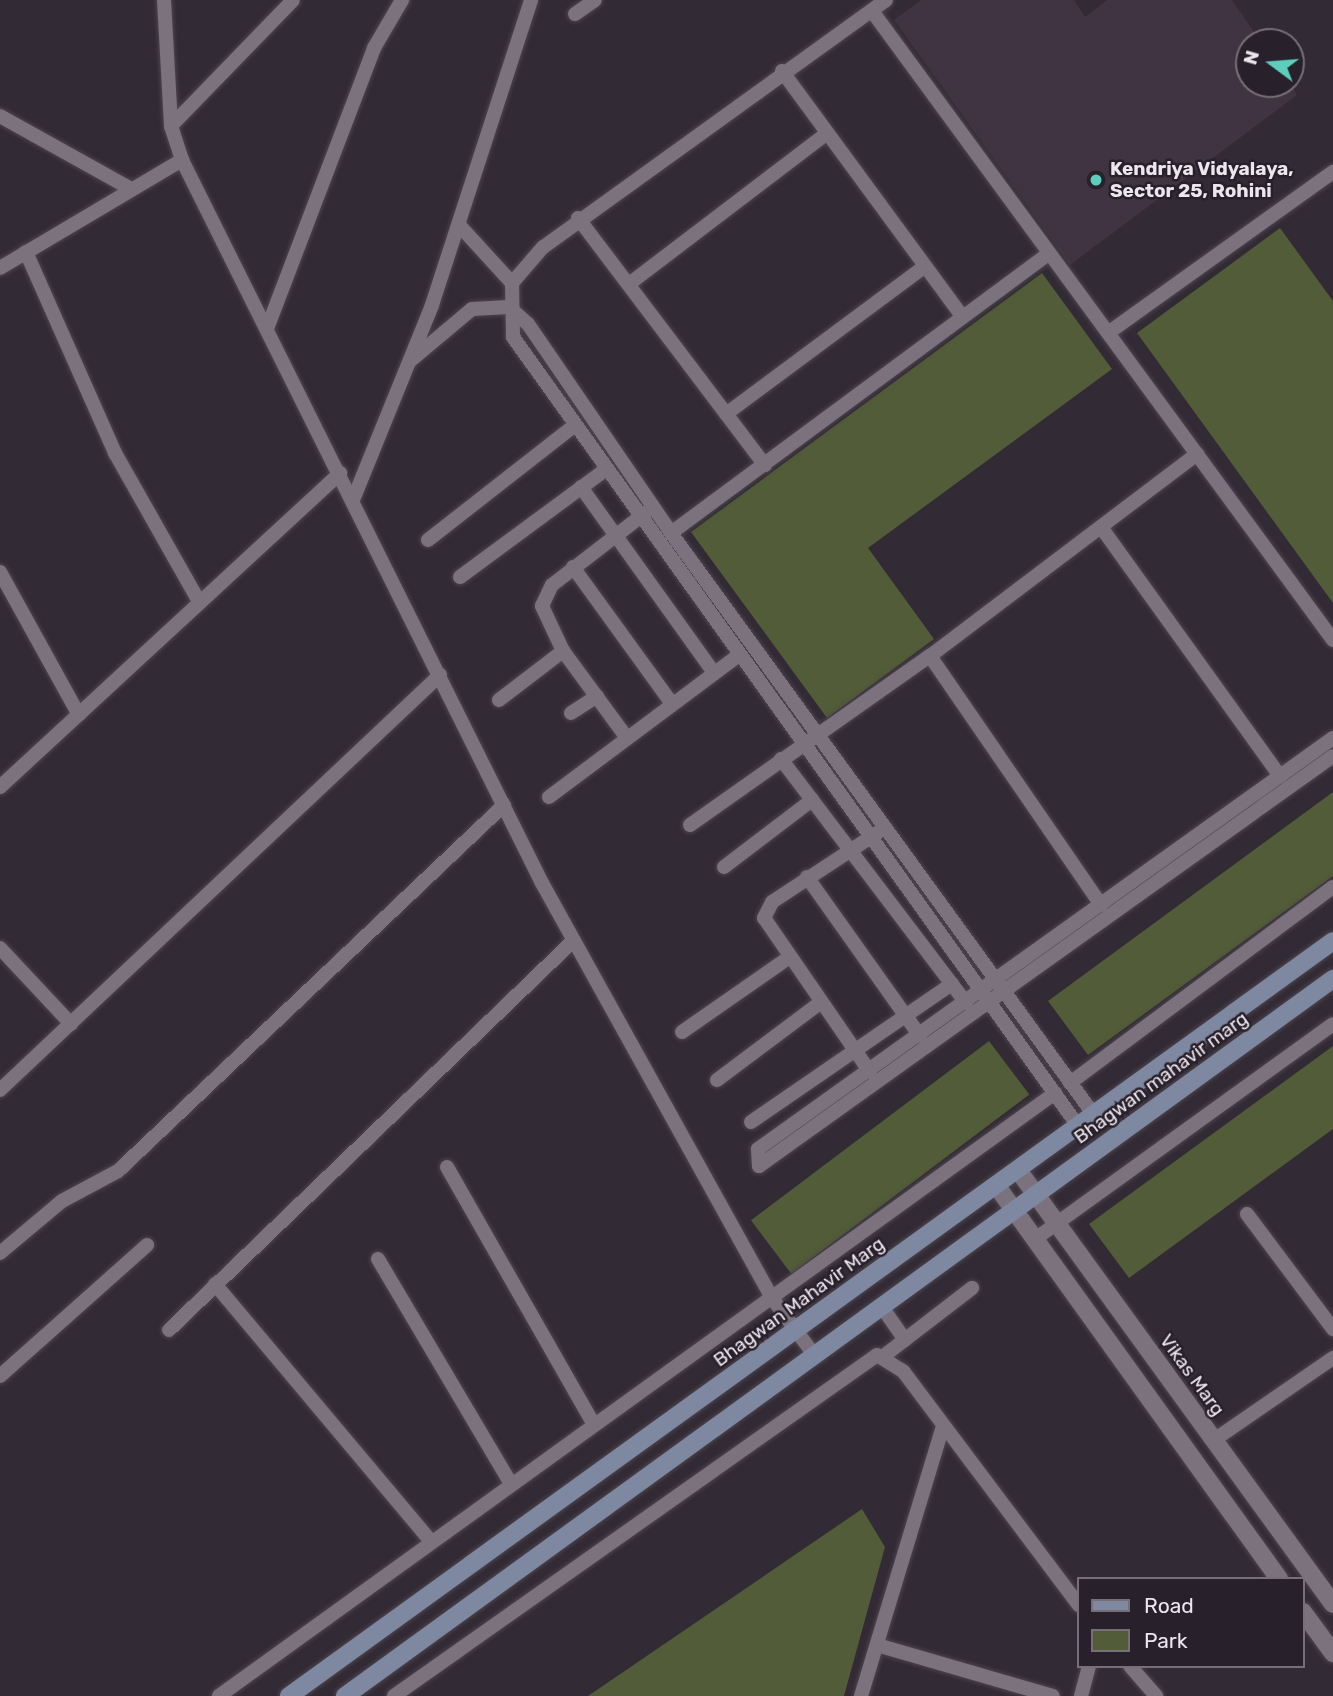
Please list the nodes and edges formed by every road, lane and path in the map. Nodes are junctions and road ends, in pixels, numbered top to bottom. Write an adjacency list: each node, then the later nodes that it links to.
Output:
1 (164, 0): 11 (street)
2 (293, 0): 11 (street)
3 (401, 0): 26 (street)
4 (531, 0): 17 (street)
5 (595, 0): 8 (street)
6 (886, 0): 7 (street)
7 (872, 10): 9 (street); 19 (street)
8 (575, 14)
9 (782, 71): 12 (street); 16 (street)
10 (0, 116): 15 (street)
11 (171, 126): 13 (street)
12 (826, 134): 20 (street); 23 (street)
13 (182, 160): 15 (street); 26 (street)
14 (1333, 172): 27 (street)
15 (131, 189): 18 (street)
16 (578, 218): 22 (street); 23 (street)
17 (459, 225): 22 (street); 28 (street)
18 (26, 252): 21 (street); 46 (street)
19 (1049, 253): 25 (street); 27 (street)
20 (925, 266): 25 (street); 29 (street)
21 (0, 268)
22 (512, 284): 24 (street)
23 (629, 284): 29 (street)
24 (509, 307): 28 (street); 30 (street); 37 (street)
25 (963, 317): 32 (street)
26 (268, 326): 34 (street)
27 (1108, 333): 31 (street)
28 (410, 361): 36 (street)
29 (726, 414): 32 (street)
30 (574, 426): 33 (street); 42 (street)
31 (1197, 454): 39 (street); 47 (street)
32 (765, 465): 40 (street)
33 (605, 470): 35 (street); 38 (street)
34 (340, 473): 36 (street); 46 (street)
35 (581, 487): 41 (street); 45 (street)
36 (353, 500): 52 (street)
37 (653, 508): 38 (street); 40 (street)
38 (638, 517): 41 (street); 49 (street)
39 (1101, 527): 50 (street); 64 (street)
40 (671, 533): 58 (street)
41 (615, 535): 43 (street); 51 (street)
42 (428, 540)
43 (573, 567): 48 (street); 55 (street)
44 (0, 572): 57 (street)
45 (460, 577)
46 (200, 603): 57 (street)
47 (1333, 640)
48 (563, 650): 53 (street); 54 (street)
49 (739, 655): 51 (street); 61 (street)
50 (930, 656): 58 (street); 75 (street)
51 (714, 673): 55 (street)
52 (440, 675): 68 (street); 87 (street)
53 (597, 696): 56 (street); 59 (street)
54 (499, 700)
55 (673, 704): 59 (street)
56 (570, 713)
57 (79, 715): 65 (street)
58 (817, 736): 61 (street); 70 (street)
59 (627, 738): 66 (street)
60 (1333, 738): 64 (street)
61 (801, 743): 63 (street); 70 (street)
62 (1333, 756): 82 (street)
63 (781, 759): 67 (street); 69 (street)
64 (1280, 776): 75 (street)
65 (0, 787)
66 (549, 797)
67 (811, 800): 71 (street); 72 (street)
68 (504, 805): 76 (street); 109 (street)
69 (690, 825)
70 (877, 833): 71 (street); 82 (street); 83 (street)
71 (848, 850): 73 (street); 81 (street)
72 (724, 867)
73 (807, 877): 79 (street); 86 (street)
74 (1333, 887): 94 (street)
75 (1101, 905): 82 (street)
76 (573, 941): 111 (street); 113 (street)
77 (1333, 941): 97 (main road, Bhagwan Mahavir Marg)
78 (0, 948): 87 (street)
79 (788, 958): 84 (street); 89 (street)
80 (1333, 979): 103 (main road, Bhagwan mahavir marg)
81 (952, 984): 85 (street); 86 (street)
82 (1000, 988): 83 (street); 94 (street)
83 (986, 997): 85 (street); 92 (street); 96 (street)
84 (820, 1003): 91 (street); 93 (street)
85 (966, 1003): 90 (street)
86 (905, 1016): 90 (street); 91 (street)
87 (71, 1024): 95 (street)
88 (1333, 1024): 106 (street)
89 (682, 1032)
90 (920, 1036): 92 (street)
91 (855, 1051): 92 (street); 98 (street)
92 (870, 1072)
93 (717, 1080)
94 (1070, 1083): 97 (street)
95 (0, 1090)
96 (1055, 1093): 99 (street); 113 (street)
97 (1094, 1115): 99 (main road, Bhagwan Mahavir Marg)
98 (751, 1122)
99 (1079, 1126): 101 (main road, Bhagwan Mahavir Marg)
100 (447, 1167): 123 (street)
101 (1017, 1170): 102 (main road, Bhagwan Mahavir Marg); 103 (street, Vikas Marg)
102 (996, 1185): 104 (street); 117 (main road, Bhagwan Mahavir Marg)
103 (1036, 1195): 104 (main road, Bhagwan mahavir marg); 106 (street, Vikas Marg)
104 (1014, 1211): 107 (street); 114 (main road)
105 (1247, 1214): 116 (street)
106 (1055, 1222): 107 (street); 125 (street, Vikas Marg)
107 (1035, 1239): 128 (street)
108 (146, 1245): 122 (street)
109 (0, 1253)
110 (377, 1259): 126 (street)
111 (215, 1284): 115 (street); 127 (street)
112 (972, 1288): 118 (street)
113 (772, 1297): 117 (street); 123 (street)
114 (882, 1307): 118 (street); 120 (main road)
115 (169, 1329)
116 (1333, 1329)
117 (795, 1330): 120 (street); 137 (main road, Bhagwan Mahavir Marg)
118 (905, 1340): 119 (street)
119 (885, 1355): 124 (street); 139 (street)
120 (815, 1356): 138 (main road)
121 (1333, 1358): 125 (street)
122 (0, 1376)
123 (594, 1425): 126 (street)
124 (943, 1426): 129 (street); 132 (street)
125 (1214, 1440): 130 (street, Vikas Marg)
126 (511, 1484): 127 (street)
127 (431, 1541): 136 (street)
128 (1278, 1577)
129 (1078, 1604)
130 (1333, 1604)
131 (1305, 1615): 133 (street)
132 (877, 1645): 140 (street); 141 (street)
133 (1333, 1653)
134 (1088, 1668): 142 (street)
135 (1132, 1668): 143 (street)
136 (219, 1696)
137 (289, 1696)
138 (345, 1696)
139 (394, 1696)
140 (861, 1696)
141 (1053, 1696)
142 (1081, 1696)
143 (1156, 1696)

